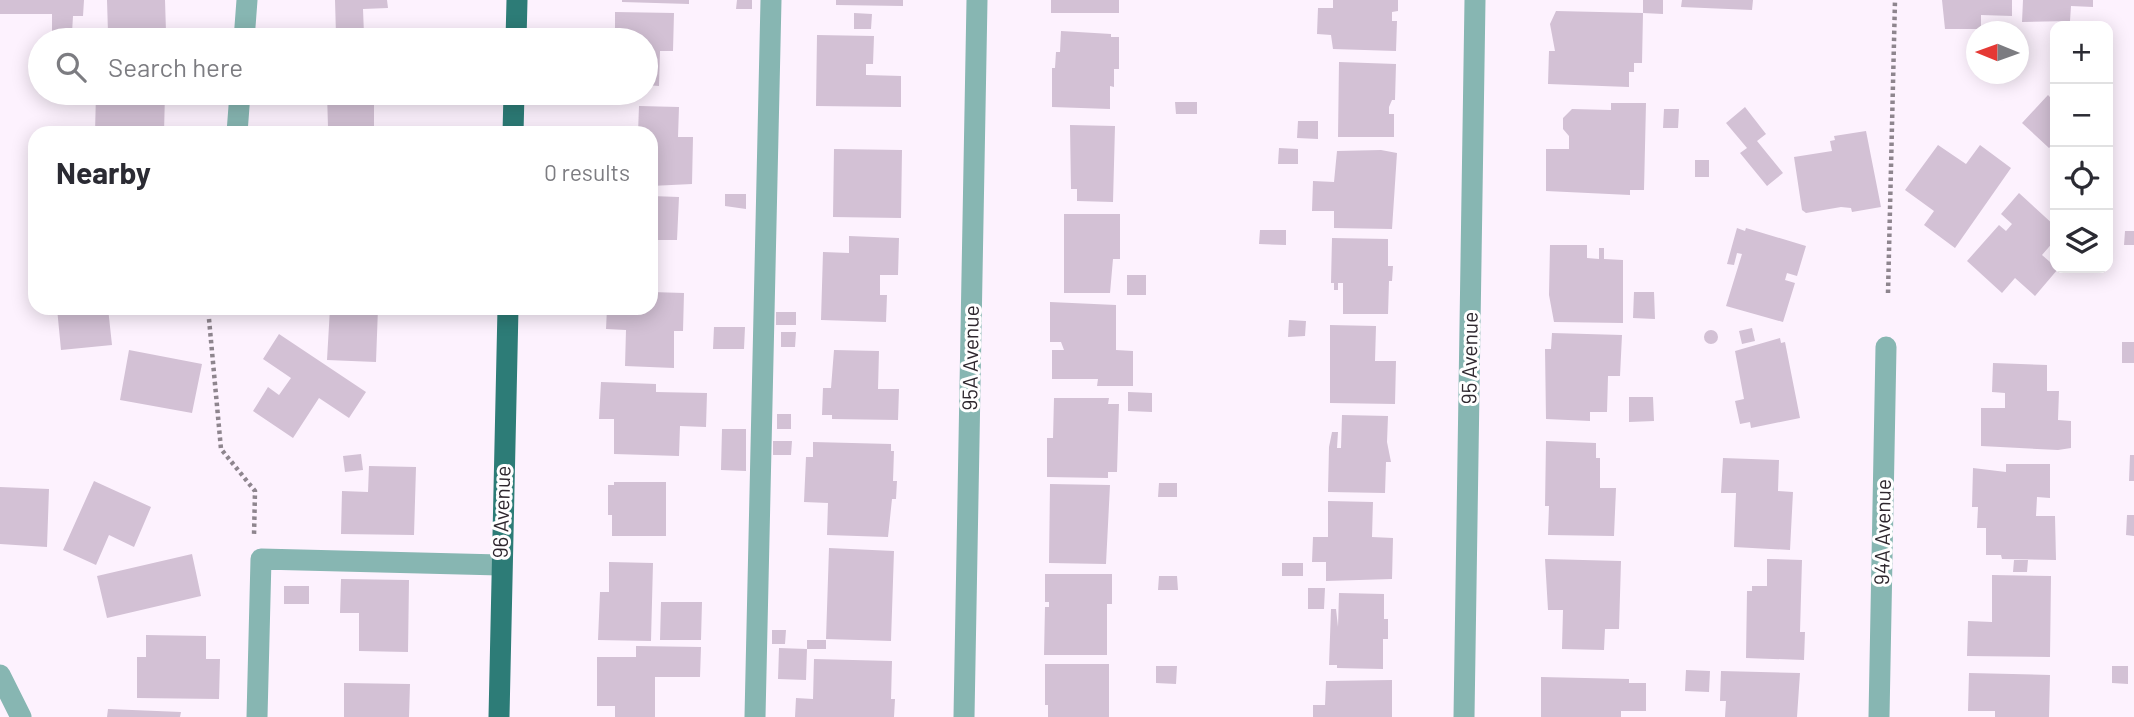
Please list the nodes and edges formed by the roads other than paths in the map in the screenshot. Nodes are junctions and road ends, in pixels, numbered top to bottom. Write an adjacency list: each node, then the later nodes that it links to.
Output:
1 (247, 0): 6 (street)
2 (517, 0): 7 (main road)
3 (771, 0): 19 (street)
4 (977, 0): 20 (street, 95A Avenue)
5 (1475, 0): 21 (street, 95 Avenue)
6 (245, 28)
7 (516, 28)
8 (239, 105): 10 (street)
9 (514, 105): 11 (main road)
10 (238, 126)
11 (513, 126)
12 (508, 315): 14 (main road, 96 Avenue)
13 (1886, 347): 22 (street, 94A Avenue)
14 (500, 565): 17 (street); 18 (main road, 96 Avenue)
15 (0, 676): 16 (street)
16 (21, 717)
17 (257, 717)
18 (499, 717)
19 (755, 717)
20 (964, 717)
21 (1464, 717)
22 (1879, 717)

